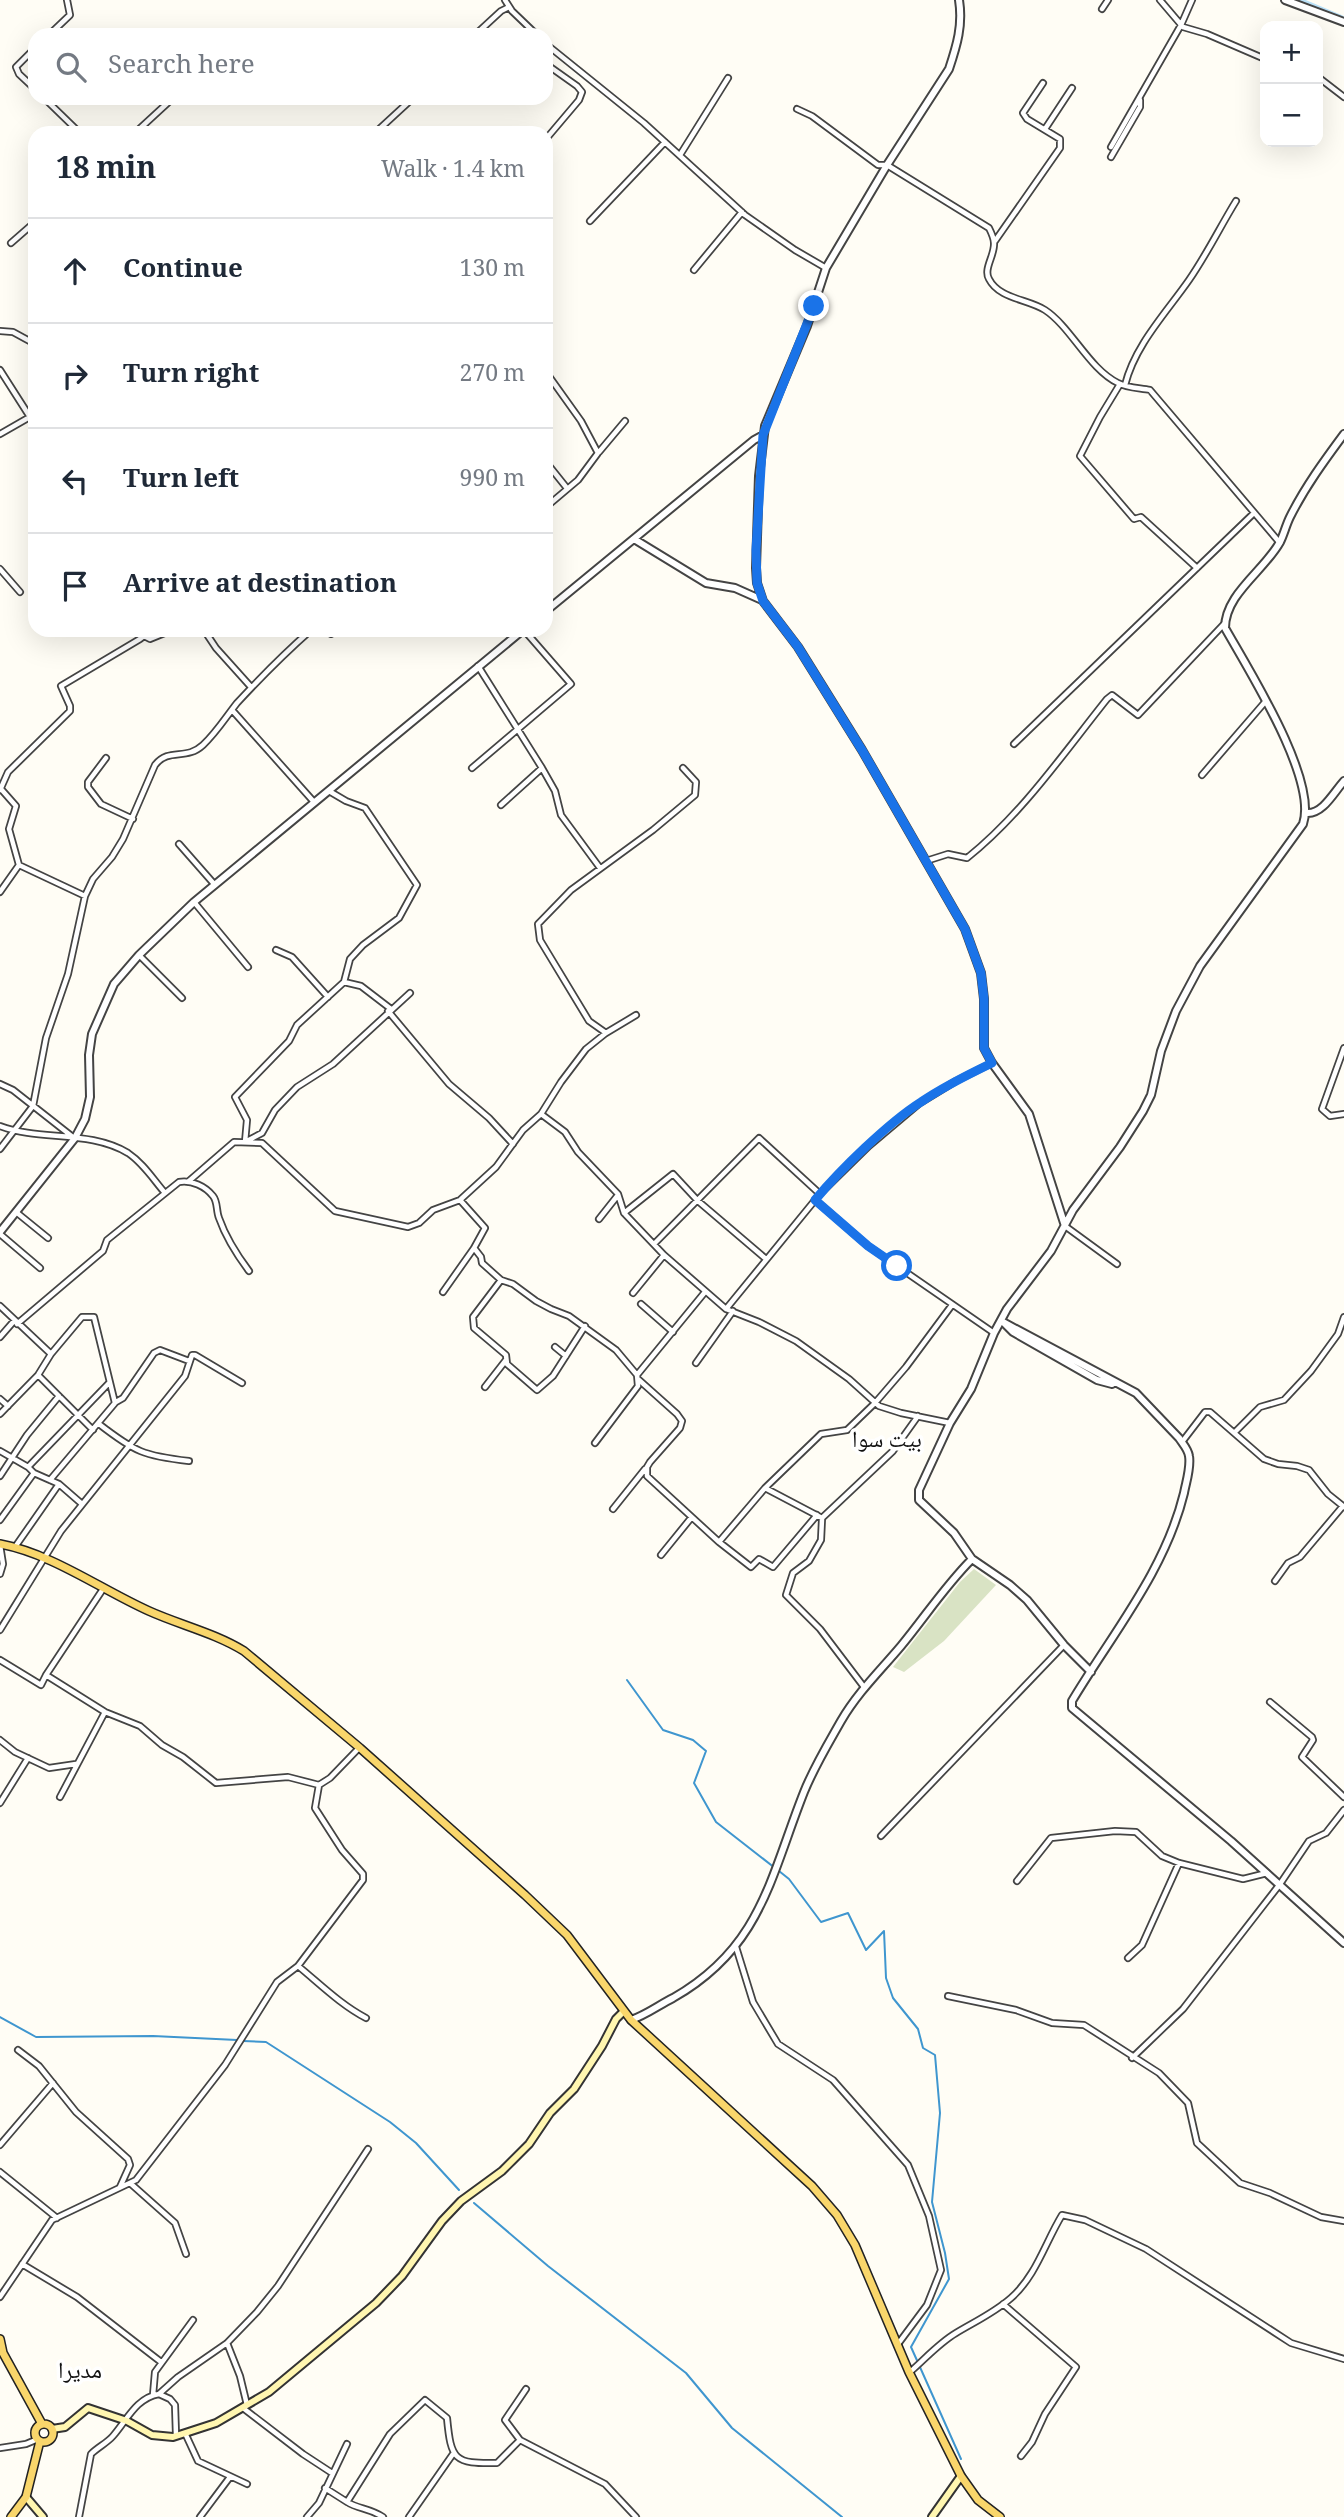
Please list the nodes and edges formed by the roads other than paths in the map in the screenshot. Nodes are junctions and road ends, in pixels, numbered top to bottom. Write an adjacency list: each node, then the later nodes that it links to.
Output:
1 (67, 0): 12 (street)
2 (505, 0): 8 (street)
3 (959, 0): 39 (street)
4 (1108, 0): 9 (street)
5 (1160, 0): 11 (street)
6 (1192, 0): 11 (street)
7 (1289, 1): 10 (street)
8 (509, 7): 13 (street); 14 (street)
9 (1102, 9)
10 (1344, 22)
11 (1181, 25): 17 (street); 25 (street)
12 (57, 28)
13 (483, 28)
14 (530, 28)
15 (553, 50): 35 (street)
16 (28, 55): 21 (street)
17 (1260, 57)
18 (553, 69): 34 (street)
19 (728, 78): 37 (street)
20 (1323, 81): 24 (street)
21 (28, 82)
22 (1043, 83): 33 (street)
23 (1072, 88): 33 (street)
24 (1344, 97)
25 (1139, 99): 36 (street); 38 (street)
26 (51, 105): 30 (street)
27 (165, 105): 31 (street)
28 (405, 105): 32 (street)
29 (797, 109): 39 (street)
30 (73, 126)
31 (143, 126)
32 (383, 126)
33 (1045, 129): 44 (street)
34 (553, 131)
35 (665, 142): 37 (street); 42 (street)
36 (1111, 147)
37 (680, 155): 41 (street)
38 (1111, 157)
39 (887, 165): 44 (street); 46 (street)
40 (1236, 201): 52 (street)
41 (742, 212): 46 (street); 47 (street)
42 (590, 221)
43 (28, 228): 45 (street)
44 (995, 242): 52 (street)
45 (11, 243)
46 (826, 268): 57 (street)
47 (694, 270)
48 (0, 331): 49 (street)
49 (28, 340)
50 (0, 370): 53 (street)
51 (553, 382): 59 (street)
52 (1123, 385): 63 (street); 66 (street)
53 (28, 409)
54 (28, 419): 56 (street)
55 (625, 421): 59 (street)
56 (0, 434)
57 (763, 435): 64 (street); 69 (street)
58 (1344, 435): 65 (street)
59 (598, 453): 61 (street)
60 (553, 471): 61 (street)
61 (566, 487): 62 (street)
62 (553, 500)
63 (1254, 513): 65 (street); 66 (street)
64 (634, 539): 69 (street); 70 (street)
65 (1279, 543): 71 (street)
66 (1197, 568): 82 (street)
67 (0, 569): 68 (street)
68 (20, 592)
69 (763, 601): 96 (street)
70 (553, 605)
71 (1225, 623): 79 (street); 96 (street)
72 (138, 637): 89 (street)
73 (208, 637): 78 (street)
74 (303, 637): 78 (street)
75 (515, 637): 77 (street)
76 (530, 637): 81 (street)
77 (478, 665): 81 (street); 90 (street)
78 (251, 687): 80 (street)
79 (1265, 702): 87 (street); 93 (street)
80 (232, 710): 91 (street); 94 (street)
81 (516, 729): 84 (street); 85 (street)
82 (1014, 744)
83 (106, 758): 94 (street)
84 (472, 768)
85 (542, 768): 92 (street); 98 (street)
86 (683, 768): 98 (street)
87 (1202, 775)
88 (1344, 781): 93 (street)
89 (1, 789): 97 (street)
90 (328, 790): 91 (street); 106 (street)
91 (314, 802): 99 (street)
92 (501, 805)
93 (1307, 813): 135 (street)
94 (133, 819): 101 (street)
95 (179, 844): 99 (street)
96 (926, 861): 114 (street)
97 (19, 865): 100 (street); 101 (street)
98 (600, 868): 112 (street)
99 (215, 885): 102 (street)
100 (0, 892)
101 (85, 896): 116 (street)
102 (194, 902): 104 (street); 105 (street)
103 (276, 950): 108 (street)
104 (139, 955): 109 (street); 121 (street)
105 (248, 967)
106 (344, 982): 108 (street); 110 (street)
107 (410, 993): 110 (street)
108 (328, 997): 122 (street)
109 (182, 998)
110 (390, 1010): 122 (street); 123 (street)
111 (636, 1016): 112 (street)
112 (606, 1033): 117 (street)
113 (1344, 1048): 118 (street)
114 (992, 1063): 127 (street); 135 (street)
115 (0, 1084): 116 (street)
116 (33, 1106): 120 (street); 121 (street)
117 (541, 1114): 123 (street); 128 (street)
118 (1344, 1114)
119 (0, 1126): 120 (street)
120 (14, 1131): 121 (street); 124 (street)
121 (75, 1138): 126 (street); 132 (street)
122 (245, 1142): 125 (street); 129 (street)
123 (513, 1144): 129 (street)
124 (0, 1149)
125 (189, 1181): 126 (street); 144 (street)
126 (165, 1193): 156 (street)
127 (820, 1194): 130 (street); 131 (street)
128 (618, 1195): 133 (street); 134 (street)
129 (460, 1200): 139 (street)
130 (815, 1200): 141 (street); 150 (street)
131 (698, 1201): 133 (street); 138 (street); 141 (street)
132 (16, 1212): 136 (street); 137 (street)
133 (624, 1213): 138 (street)
134 (599, 1219)
135 (1065, 1226): 142 (street); 155 (street)
136 (0, 1233): 143 (street)
137 (48, 1238)
138 (654, 1244): 140 (street)
139 (474, 1248): 145 (street); 146 (street)
140 (664, 1255): 147 (street); 148 (street)
141 (766, 1259): 152 (street)
142 (1116, 1264)
143 (40, 1268)
144 (249, 1271)
145 (501, 1280): 157 (street); 164 (street)
146 (443, 1292)
147 (705, 1292): 152 (street); 158 (street)
148 (633, 1293)
149 (641, 1304): 158 (street)
150 (952, 1305): 159 (street); 175 (street)
151 (0, 1306): 156 (street)
152 (726, 1309): 153 (street)
153 (733, 1311): 166 (street); 175 (street)
154 (1344, 1317): 183 (street)
155 (1002, 1321): 159 (street); 184 (street)
156 (15, 1322): 160 (street); 162 (street)
157 (585, 1326): 163 (street); 168 (street)
158 (673, 1332): 168 (street)
159 (994, 1333): 180 (street)
160 (0, 1337)
161 (555, 1347): 163 (street)
162 (51, 1354): 167 (street); 169 (street)
163 (566, 1356): 164 (street)
164 (506, 1360): 171 (street)
165 (189, 1362): 170 (street); 174 (street); 186 (street)
166 (696, 1363)
167 (38, 1375): 172 (street); 176 (street)
168 (638, 1377): 185 (street); 191 (street)
169 (109, 1382): 174 (street); 178 (street)
170 (242, 1383)
171 (485, 1387)
172 (59, 1396): 178 (street); 188 (street)
173 (0, 1399): 176 (street)
174 (115, 1403): 181 (street)
175 (876, 1403): 179 (street); 196 (street)
176 (8, 1406): 177 (street)
177 (0, 1414)
178 (77, 1414): 182 (street); 190 (street)
179 (918, 1416): 180 (street); 200 (street)
180 (950, 1423): 208 (street)
181 (99, 1424): 182 (street); 186 (street)
182 (93, 1430): 194 (street)
183 (1234, 1433): 184 (street); 198 (street)
184 (1182, 1442): 215 (street)
185 (595, 1443)
186 (129, 1447): 189 (street); 197 (street)
187 (0, 1451): 188 (street)
188 (12, 1457): 190 (street); 193 (street)
189 (189, 1461)
190 (28, 1466): 192 (street)
191 (646, 1467): 199 (street); 201 (street)
192 (34, 1473): 194 (street); 202 (street)
193 (0, 1476)
194 (51, 1479): 195 (street)
195 (59, 1484): 197 (street); 205 (street)
196 (765, 1488): 200 (street); 203 (street)
197 (82, 1504): 207 (street)
198 (1343, 1506): 210 (street)
199 (613, 1509)
200 (819, 1517): 203 (street); 217 (street)
201 (691, 1518): 203 (street); 206 (street)
202 (0, 1520)
203 (719, 1542)
204 (0, 1544): 205 (main road); 209 (street)
205 (15, 1547): 207 (main road)
206 (661, 1555)
207 (44, 1557): 211 (main road); 212 (street)
208 (972, 1559): 213 (street); 217 (street)
209 (0, 1574)
210 (1275, 1581)
211 (103, 1589): 216 (street); 221 (main road)
212 (0, 1630)
213 (1065, 1645): 215 (street); 229 (street)
214 (0, 1660): 216 (street)
215 (1091, 1672): 231 (street)
216 (46, 1675): 219 (street)
217 (864, 1686): 235 (street)
218 (1270, 1702): 226 (street)
219 (105, 1712): 223 (street); 224 (street)
220 (0, 1740): 222 (street)
221 (360, 1748): 224 (street); 239 (main road)
222 (28, 1758): 223 (street); 227 (street)
223 (77, 1764): 225 (street)
224 (319, 1785): 237 (street)
225 (60, 1797)
226 (1344, 1797)
227 (0, 1803)
228 (1344, 1810): 233 (street)
229 (881, 1836)
230 (1179, 1863): 231 (street); 232 (street); 236 (street)
231 (1268, 1873): 233 (street)
232 (1017, 1881)
233 (1280, 1884): 234 (street); 243 (street)
234 (1344, 1943)
235 (736, 1947): 241 (street); 259 (street)
236 (1128, 1958)
237 (298, 1966): 240 (street); 248 (street)
238 (948, 1996): 243 (street)
239 (623, 2012): 241 (main road); 265 (main road)
240 (366, 2018)
241 (631, 2020): 259 (main road)
242 (18, 2050): 244 (street)
243 (1132, 2057): 251 (street)
244 (53, 2083): 245 (street); 249 (street)
245 (0, 2145)
246 (368, 2149): 258 (street)
247 (0, 2172): 250 (street)
248 (130, 2183): 249 (street); 252 (street)
249 (120, 2188): 250 (street)
250 (57, 2218): 253 (street)
251 (1344, 2221)
252 (186, 2254)
253 (22, 2264): 254 (street); 261 (street)
254 (0, 2297)
255 (1003, 2304): 260 (street); 262 (street); 276 (street)
256 (193, 2320): 261 (street)
257 (0, 2340): 267 (main road)
258 (227, 2343): 264 (street); 265 (street)
259 (898, 2345): 262 (main road)
260 (1344, 2360)
261 (161, 2362): 264 (street)
262 (909, 2372): 278 (main road)
263 (526, 2389): 272 (street)
264 (156, 2395): 266 (street); 270 (street)
265 (245, 2406): 269 (main road); 277 (street)
266 (124, 2420): 268 (main road); 270 (main road); 286 (street)
267 (41, 2424): 268 (main road); 271 (main road)
268 (52, 2429): 271 (main road)
269 (185, 2433): 270 (main road); 279 (street)
270 (176, 2435)
271 (39, 2440): 274 (street); 282 (main road)
272 (520, 2440): 275 (street); 291 (street)
273 (347, 2444): 277 (street)
274 (0, 2448)
275 (453, 2454): 283 (street); 290 (street)
276 (1021, 2456)
277 (332, 2473): 281 (street)
278 (961, 2476): 292 (main road); 293 (main road)
279 (230, 2477): 280 (street); 287 (street)
280 (247, 2484)
281 (325, 2488): 283 (street); 288 (street)
282 (26, 2497): 284 (main road); 285 (main road)
283 (347, 2502): 289 (street)
284 (11, 2517)
285 (43, 2517)
286 (79, 2517)
287 (200, 2517)
288 (307, 2517)
289 (383, 2517)
290 (409, 2517)
291 (636, 2517)
292 (932, 2517)
293 (1000, 2517)

